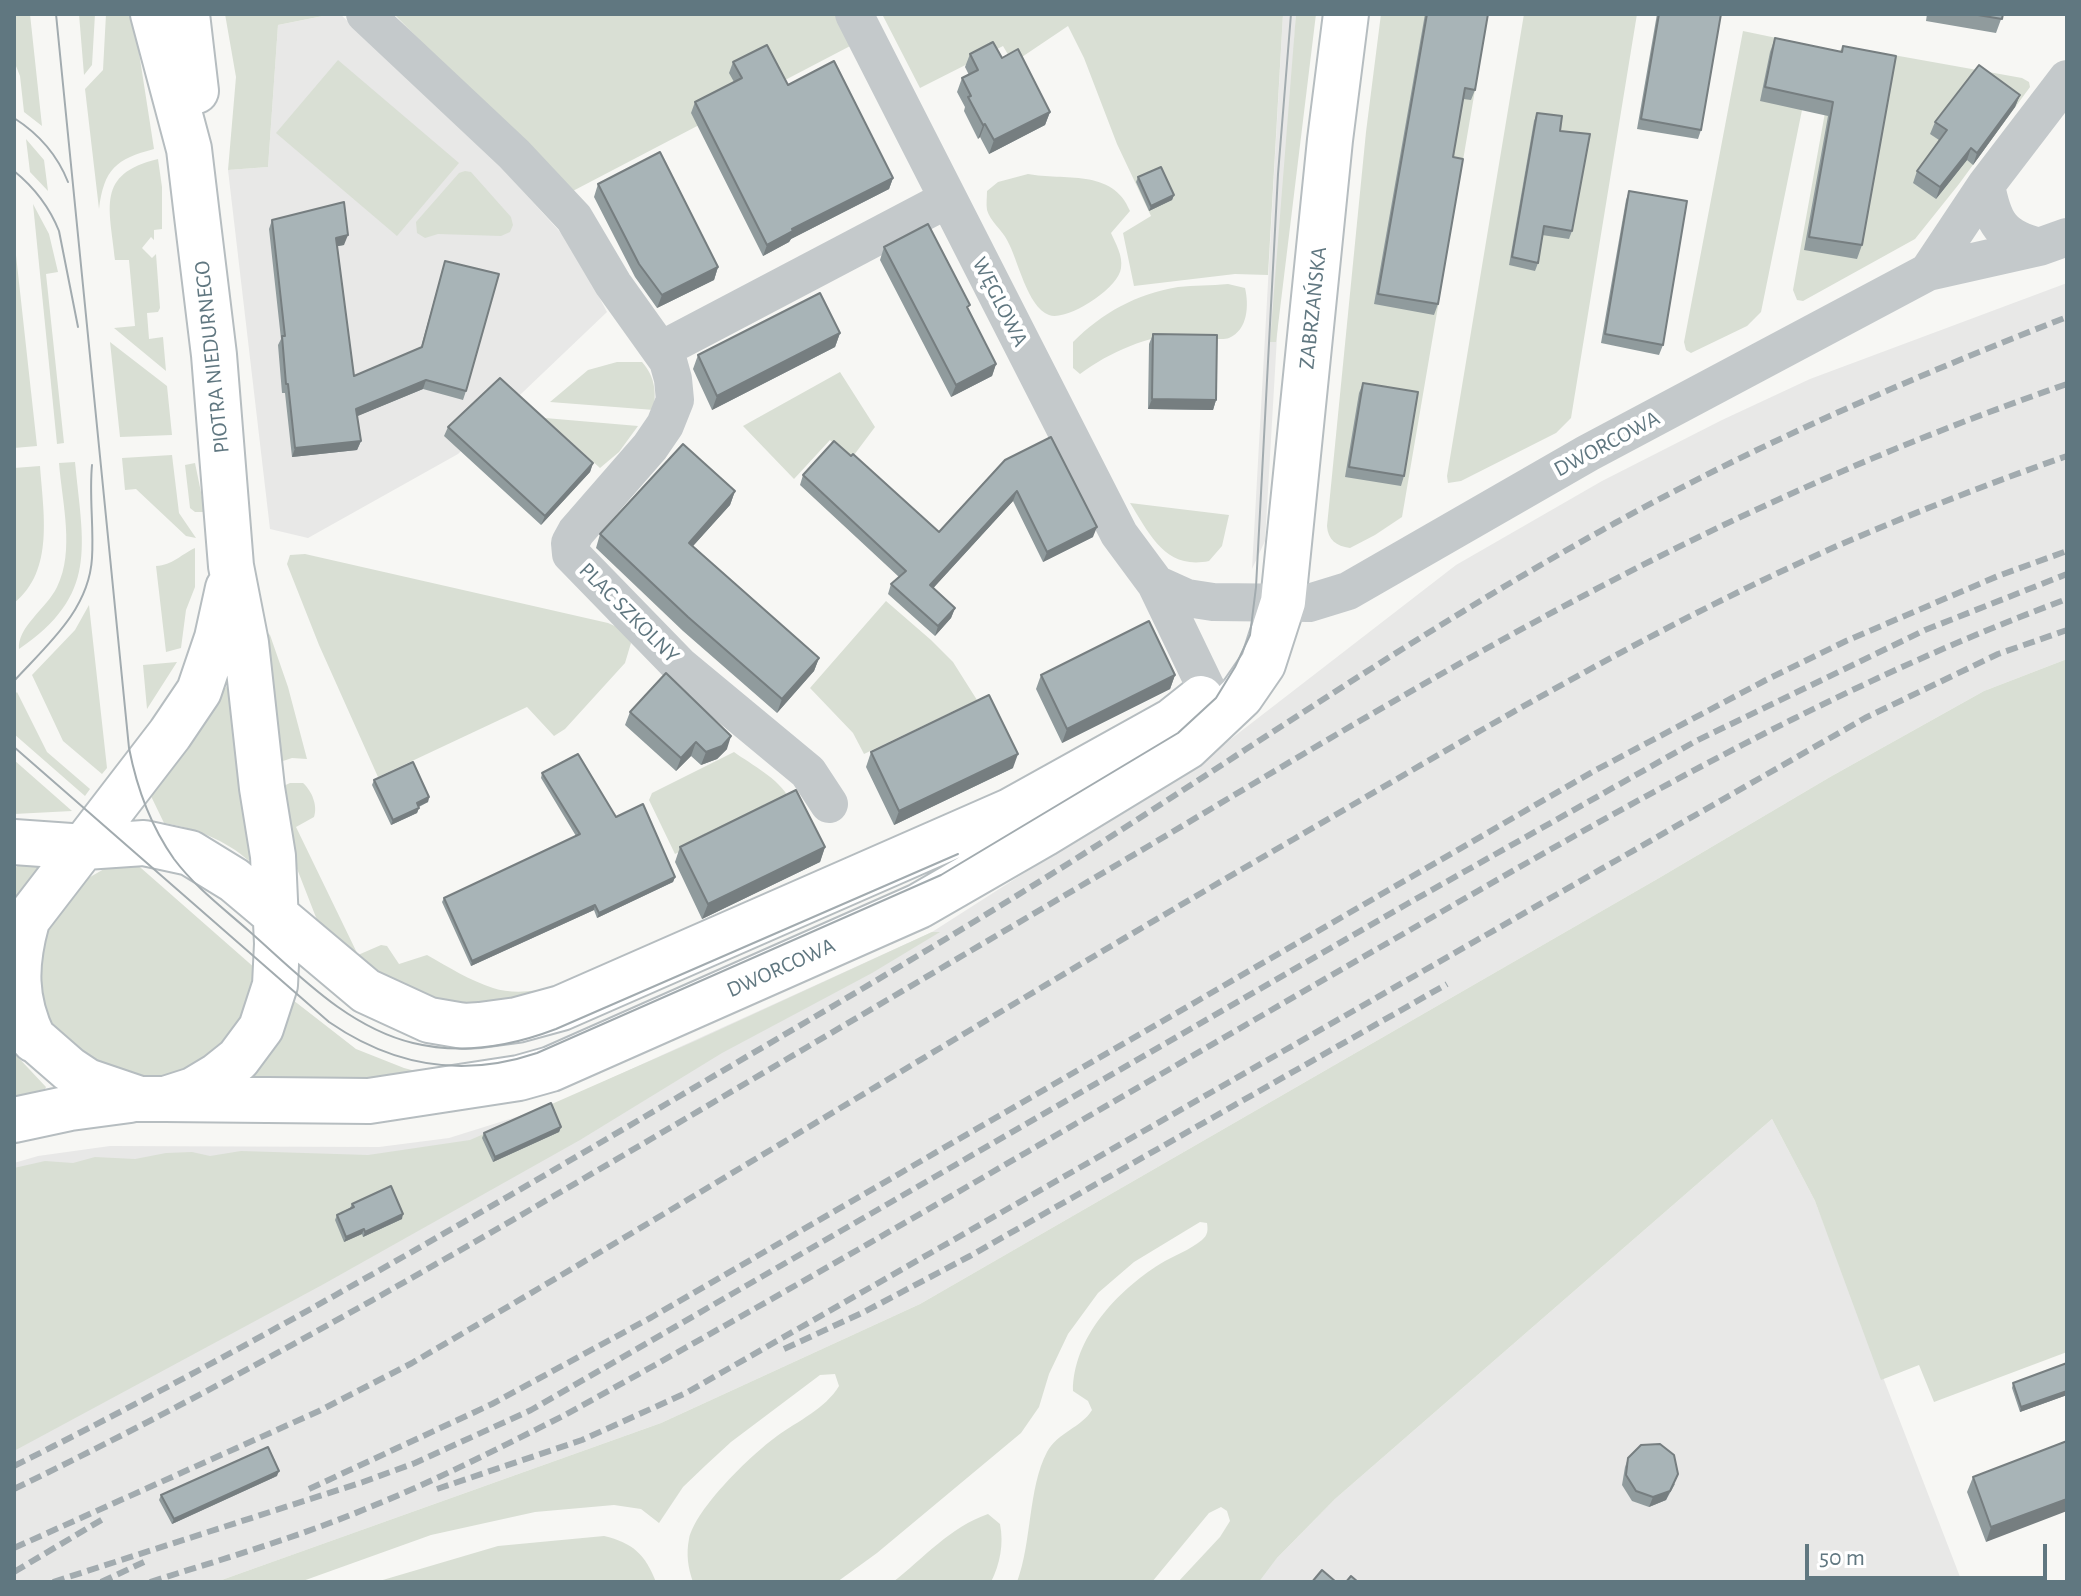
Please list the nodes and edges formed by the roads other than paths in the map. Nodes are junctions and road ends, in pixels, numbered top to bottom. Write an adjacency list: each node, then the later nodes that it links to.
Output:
1 (153, 14): 7 (main road, PIOTRA NIEDURNEGO)
2 (187, 14): 7 (main road, PIOTRA NIEDURNEGO)
3 (365, 14): 12 (street, PLAC SZKOLNY)
4 (854, 14): 9 (street, WĘGLOWA)
5 (1346, 14): 15 (main road, ZABRZAŃSKA)
6 (2067, 79): 8 (street, DWORCOWA)
7 (189, 149): 13 (main road, PIOTRA NIEDURNEGO)
8 (1986, 185): 10 (street, DWORCOWA); 11 (street, DWORCOWA)
9 (948, 199): 12 (street); 14 (street, WĘGLOWA)
10 (2053, 242): 11 (street, DWORCOWA)
11 (1928, 272): 15 (street, DWORCOWA)
12 (661, 350): 17 (street, PLAC SZKOLNY)
13 (231, 566): 19 (main road, PIOTRA NIEDURNEGO); 20 (main road, PIOTRA NIEDURNEGO)
14 (1156, 584): 15 (street); 16 (street, WĘGLOWA)
15 (1283, 602): 16 (main road, DWORCOWA)
16 (1224, 694): 23 (main road, DWORCOWA); 25 (main road, DWORCOWA)
17 (829, 804)
18 (14, 842): 19 (main road)
19 (85, 847): 21 (main road); 22 (main road)
20 (273, 856): 21 (main road, PIOTRA NIEDURNEGO); 23 (main road)
21 (275, 917): 23 (main road); 25 (main road)
22 (20, 929): 24 (main road)
23 (320, 953)
24 (24, 1030): 25 (main road)
25 (152, 1099): 26 (main road, DWORCOWA)
26 (14, 1120)

